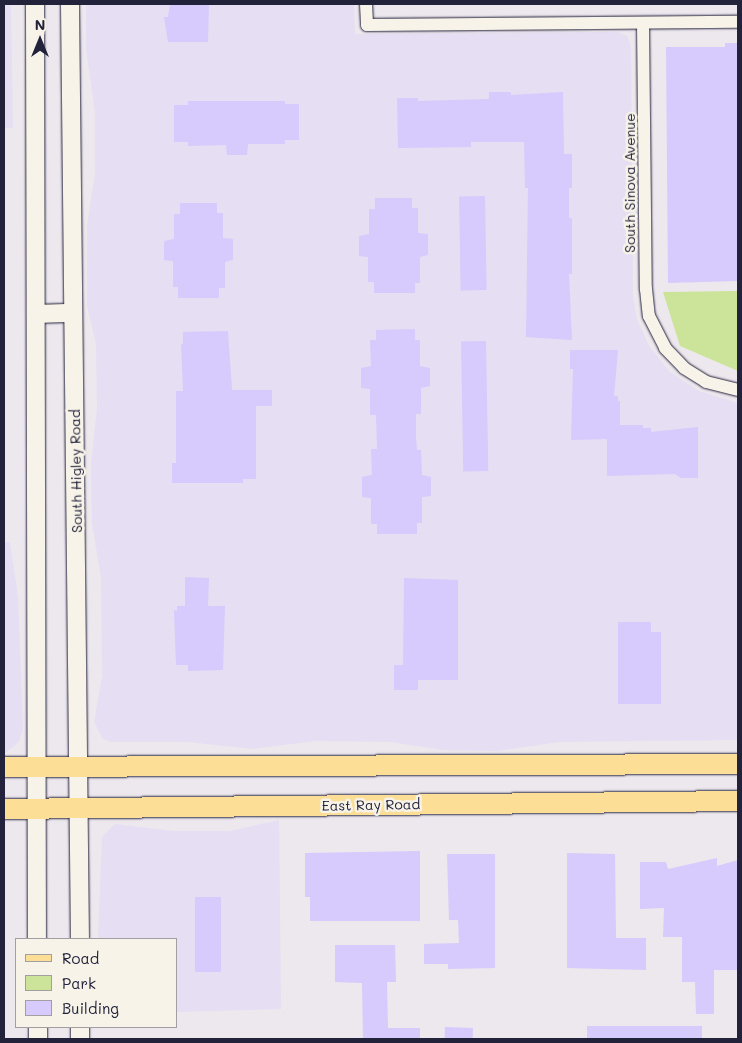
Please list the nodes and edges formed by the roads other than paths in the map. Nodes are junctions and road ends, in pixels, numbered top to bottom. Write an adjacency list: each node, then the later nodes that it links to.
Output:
1 (35, 4): 7 (main road)
2 (70, 4): 6 (main road, South Higley Road)
3 (366, 4): 5 (street)
4 (738, 22): 5 (street)
5 (643, 23): 8 (street, South Sinova Avenue)
6 (73, 313): 7 (main road); 12 (main road, South Higley Road)
7 (36, 314): 11 (main road)
8 (738, 390)
9 (738, 764): 12 (main road)
10 (4, 767): 11 (main road)
11 (37, 767): 12 (main road); 15 (main road)
12 (80, 767): 16 (main road, South Higley Road)
13 (738, 801): 16 (main road, East Ray Road)
14 (4, 809): 15 (main road, East Ray Road)
15 (38, 809): 16 (main road, East Ray Road); 17 (main road)
16 (80, 810): 18 (main road, South Higley Road)
17 (37, 938)
18 (80, 938)

